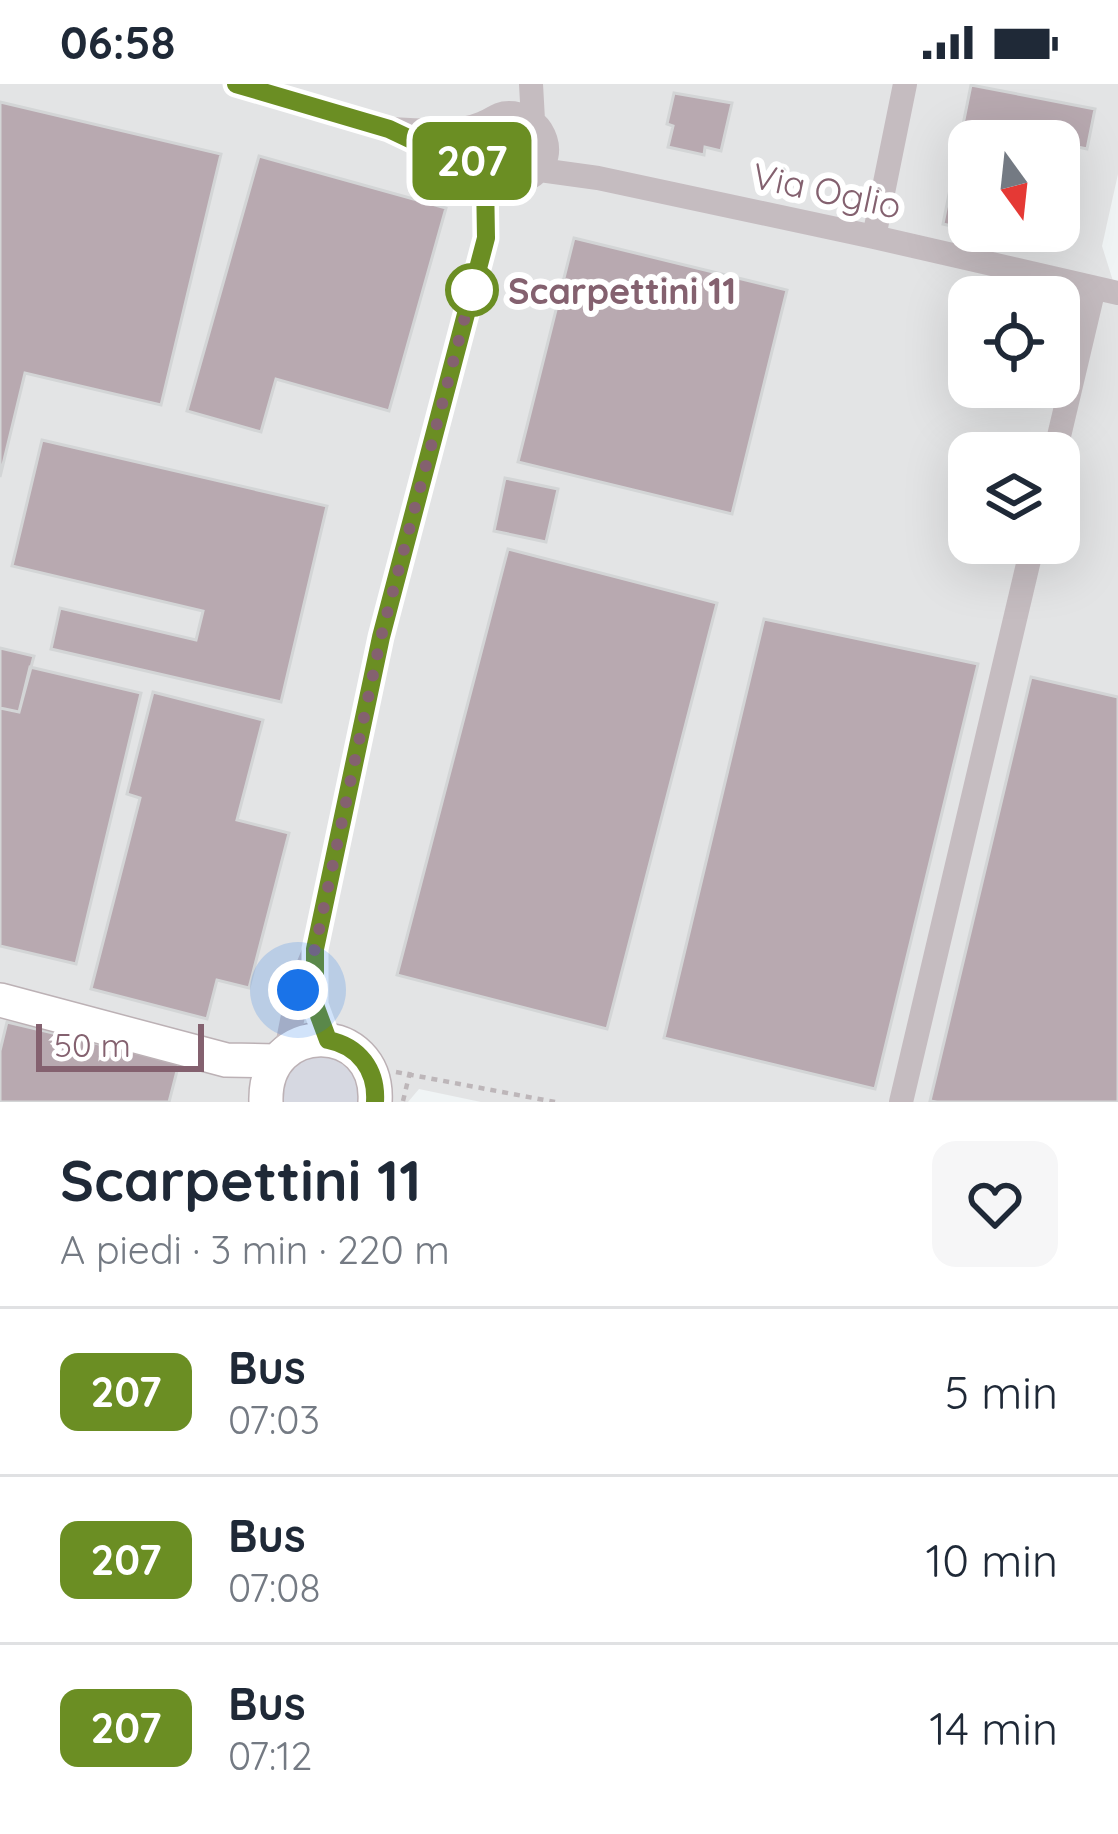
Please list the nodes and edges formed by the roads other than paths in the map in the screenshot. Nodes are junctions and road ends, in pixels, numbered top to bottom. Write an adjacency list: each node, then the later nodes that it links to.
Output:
1 (236, 84): 6 (street)
2 (516, 84): 5 (street)
3 (531, 84): 7 (street)
4 (905, 84): 11 (street)
5 (492, 118): 6 (street); 7 (street); 8 (street)
6 (389, 129): 8 (street)
7 (539, 130): 9 (street); 10 (street, Via Oglio)
8 (480, 169): 9 (street); 12 (street)
9 (530, 177): 10 (street, Via Oglio); 12 (street)
10 (591, 177): 11 (street, Via Oglio)
11 (874, 237): 13 (street, Via Oglio)
12 (486, 238): 16 (street)
13 (1106, 291): 14 (street)
14 (1061, 432)
15 (1029, 564): 21 (street)
16 (315, 949): 18 (street); 19 (street)
17 (0, 1000): 19 (street)
18 (328, 1040): 19 (street); 20 (street)
19 (273, 1076)
20 (375, 1102)
21 (901, 1102)

